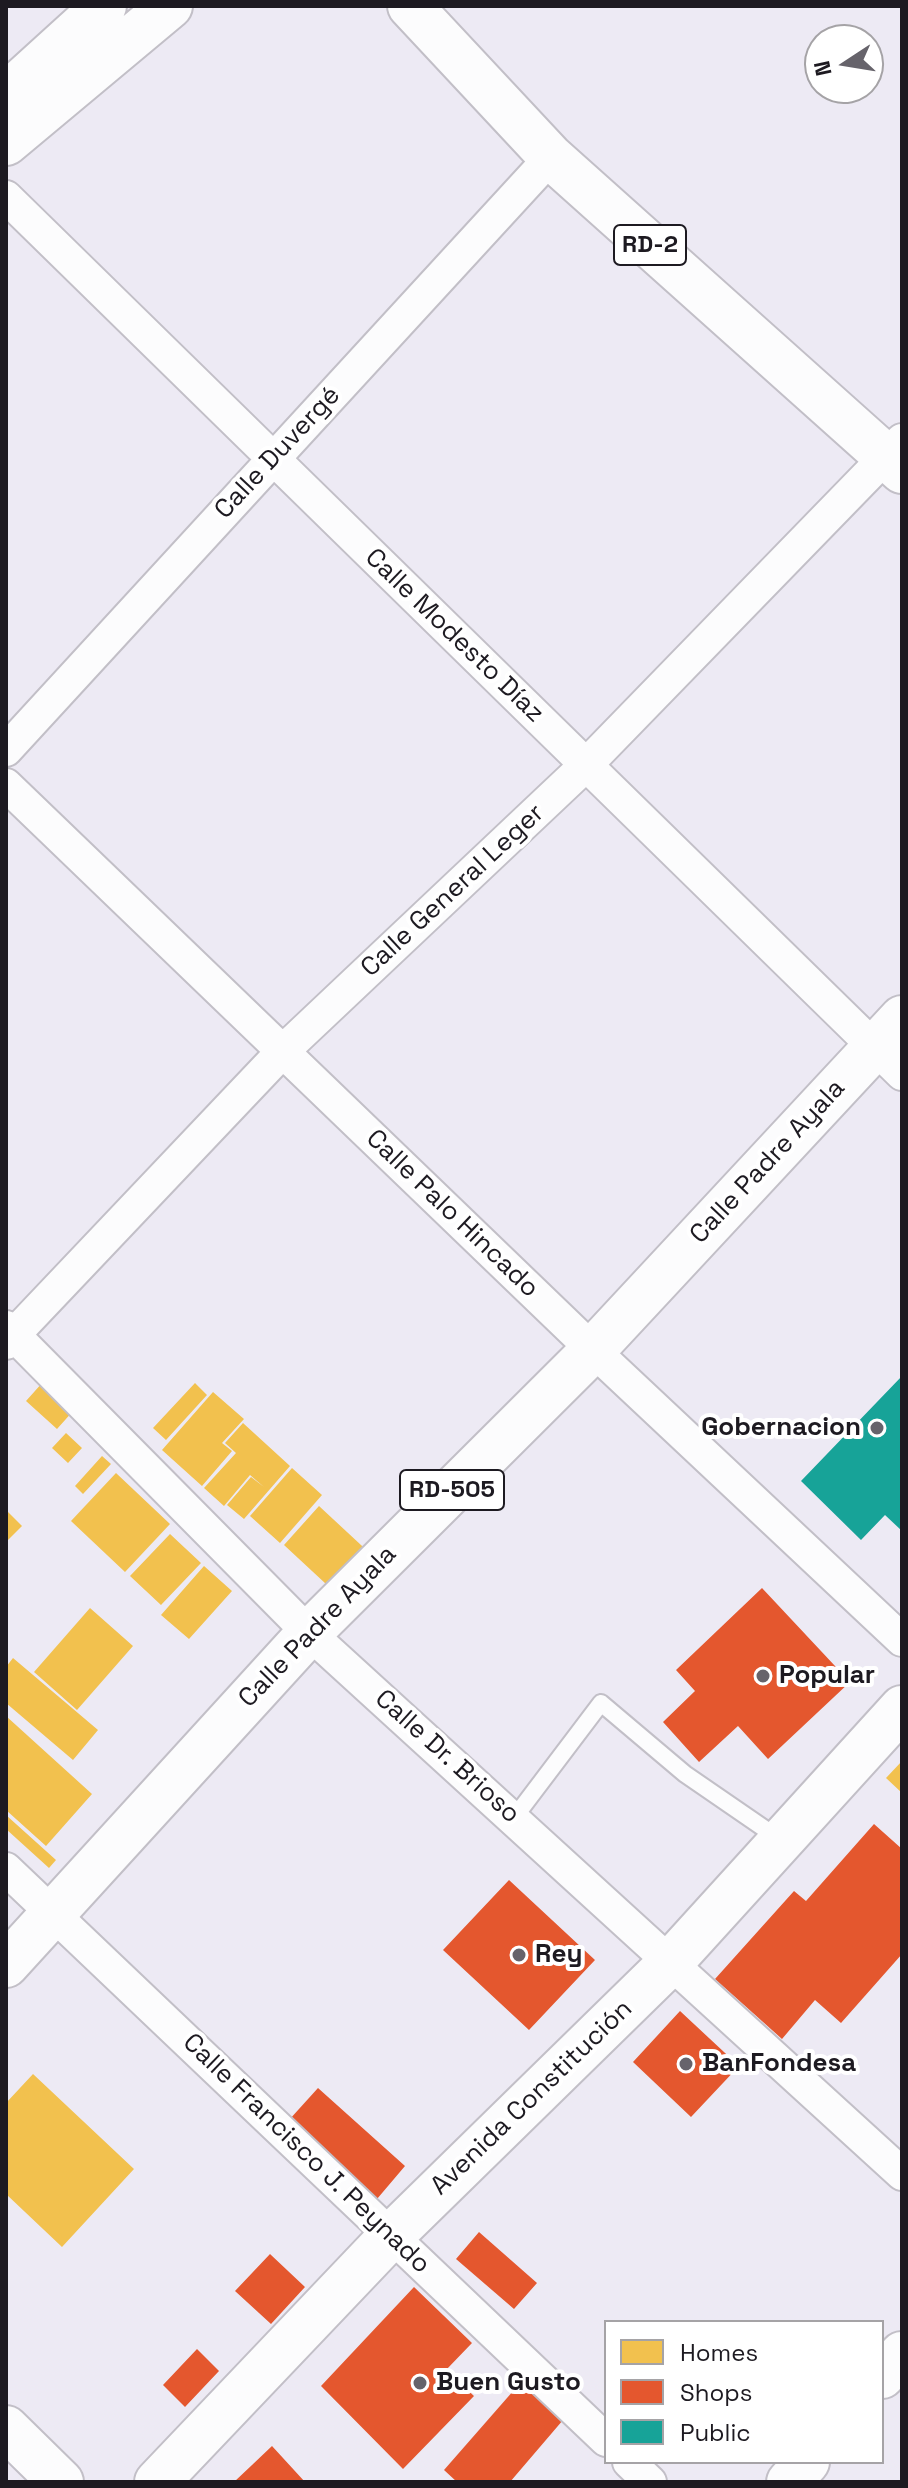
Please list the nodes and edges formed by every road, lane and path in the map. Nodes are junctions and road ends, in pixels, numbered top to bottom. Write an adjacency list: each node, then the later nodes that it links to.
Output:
1 (104, 6): 4 (main road)
2 (170, 6): 5 (main road)
3 (410, 6): 6 (main road, RD-2)
4 (6, 95)
5 (6, 143)
6 (551, 157): 8 (main road, RD-2); 9 (street, Calle Duvergé)
7 (6, 197): 9 (street, Calle Modesto Díaz)
8 (896, 456): 11 (street, Calle General Leger)
9 (272, 460): 10 (street, Calle Duvergé); 11 (street, Calle Modesto Díaz)
10 (6, 750)
11 (587, 764): 13 (street, Calle Modesto Díaz); 14 (street, Calle General Leger)
12 (6, 785): 14 (street, Calle Palo Hincado)
13 (893, 1046): 16 (main road, Calle Padre Ayala / RD-505)
14 (283, 1051): 15 (street, Calle General Leger); 16 (street, Calle Palo Hincado)
15 (9, 1335): 17 (street, Calle Dr. Brioso)
16 (593, 1350): 17 (main road, Calle Padre Ayala / RD-505); 18 (street, Calle Palo Hincado)
17 (309, 1633): 20 (street, Calle Dr. Brioso); 23 (main road, Calle Padre Ayala / RD-505)
18 (902, 1640)
19 (902, 1708): 21 (main road, Avenida Constitución)
20 (514, 1818): 21 (lane); 24 (street, Calle Dr. Brioso)
21 (782, 1841): 24 (main road, Avenida Constitución)
22 (6, 1869): 23 (street, Calle Francisco J. Peynado)
23 (54, 1914): 25 (main road, Calle Padre Ayala / RD-505); 27 (street, Calle Francisco J. Peynado)
24 (672, 1961): 26 (street, Calle Dr. Brioso); 27 (main road, Avenida Constitución)
25 (6, 1965)
26 (902, 2174)
27 (392, 2235): 31 (street, Calle Francisco J. Peynado); 35 (main road, Avenida Constitución)
28 (902, 2354): 29 (main road)
29 (884, 2374)
30 (6, 2428): 34 (main road)
31 (604, 2438)
32 (631, 2464): 36 (street)
33 (805, 2464): 37 (main road)
34 (61, 2482)
35 (157, 2482)
36 (650, 2482)
37 (789, 2482)

